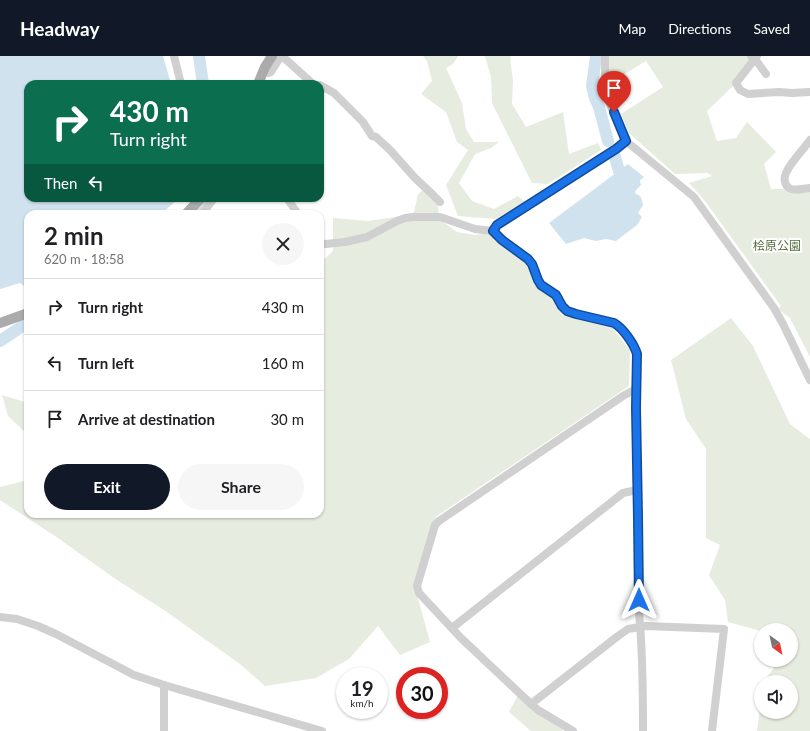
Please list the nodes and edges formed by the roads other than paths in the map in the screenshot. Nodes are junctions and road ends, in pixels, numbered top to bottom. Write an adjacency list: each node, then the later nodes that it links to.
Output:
1 (174, 56): 8 (street)
2 (272, 56): 6 (main road)
3 (282, 56): 6 (street); 10 (street)
4 (605, 56): 14 (street)
5 (754, 57): 7 (street); 12 (street)
6 (264, 71): 9 (main road)
7 (766, 74)
8 (180, 80)
9 (260, 80)
10 (309, 80)
11 (324, 87): 17 (street)
12 (810, 92)
13 (810, 140): 15 (street)
14 (626, 141): 19 (street); 23 (street)
15 (810, 188)
16 (197, 202): 18 (main road)
17 (440, 202)
18 (190, 210)
19 (493, 231): 20 (street); 24 (street)
20 (324, 244)
21 (24, 314): 22 (main road)
22 (0, 323)
23 (810, 380)
24 (636, 389): 25 (street); 28 (street)
25 (638, 490): 27 (street); 28 (street)
26 (0, 617): 29 (street)
27 (640, 626): 30 (street); 34 (street); 35 (street)
28 (452, 628): 30 (street)
29 (164, 686): 31 (street); 32 (street)
30 (531, 704): 33 (street)
31 (164, 731)
32 (322, 731)
33 (574, 731)
34 (643, 731)
35 (712, 731)

